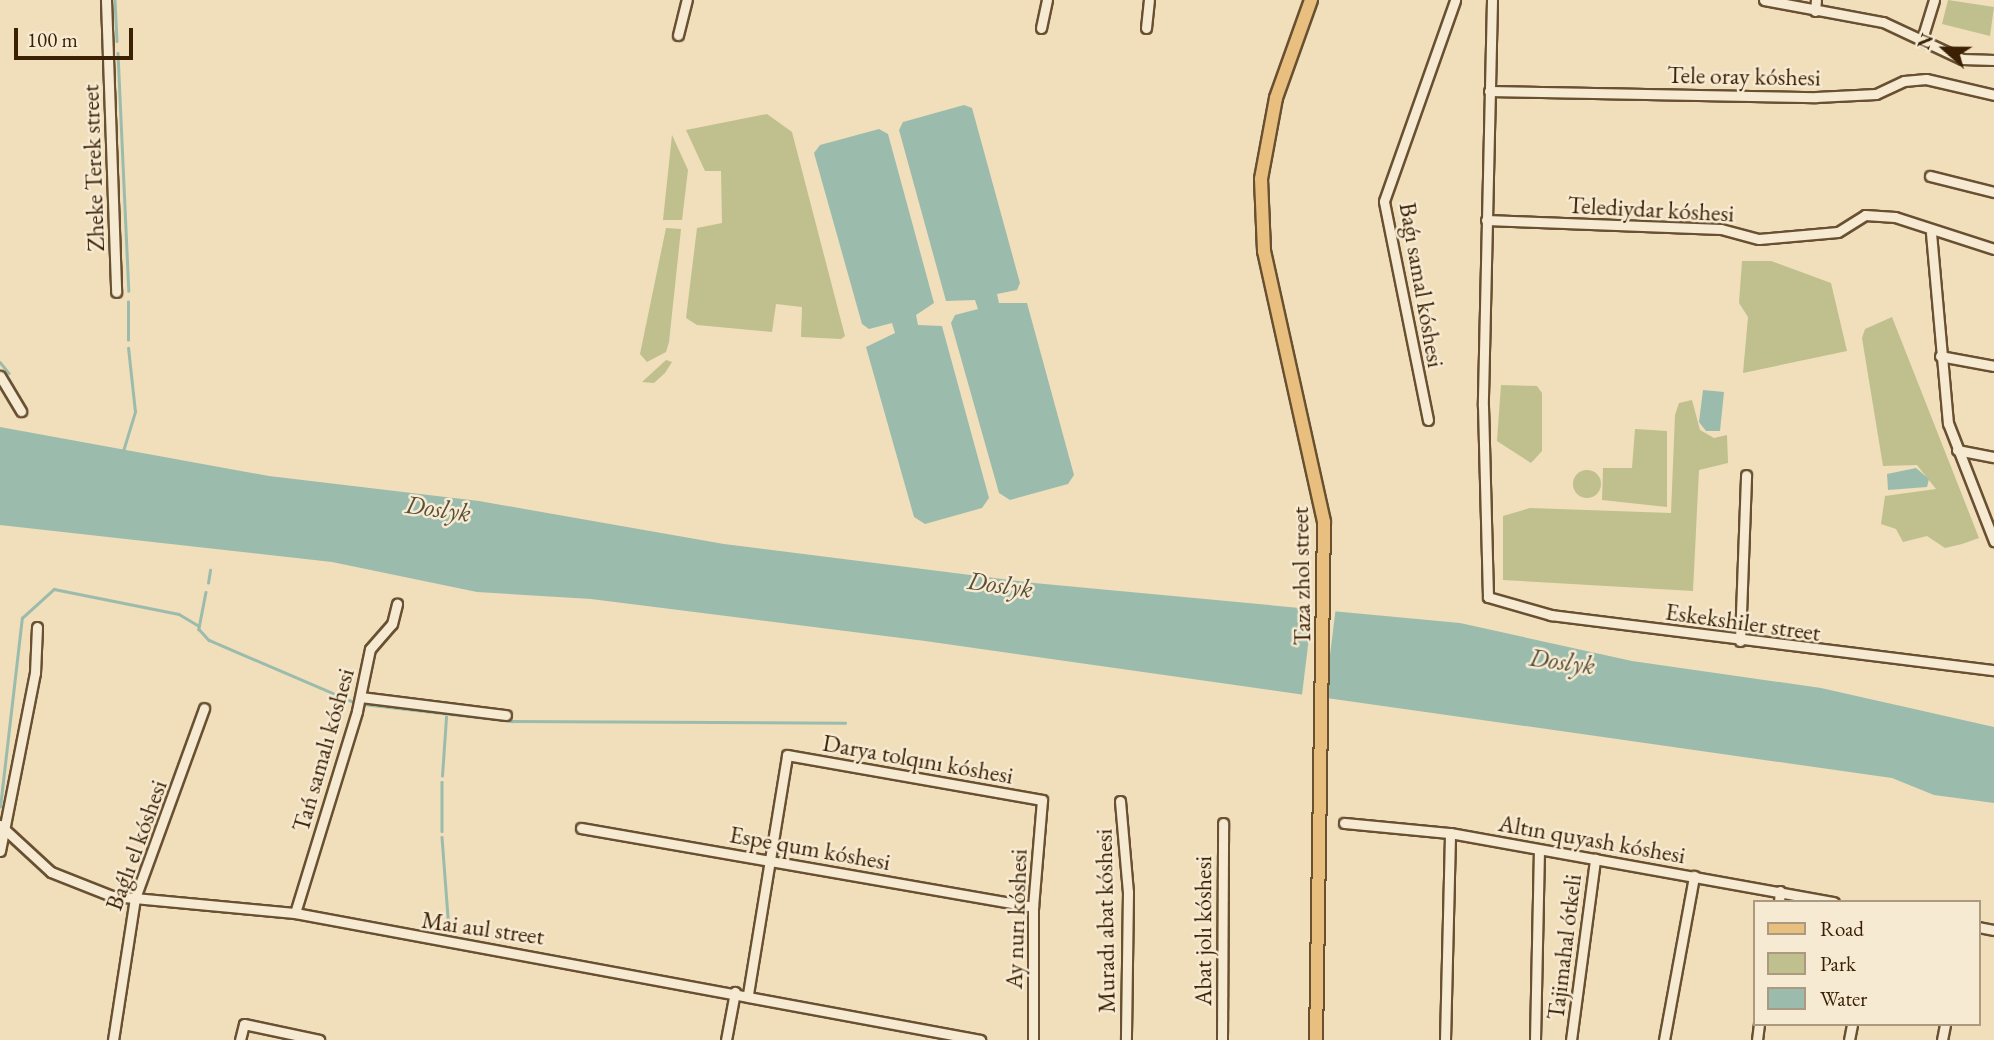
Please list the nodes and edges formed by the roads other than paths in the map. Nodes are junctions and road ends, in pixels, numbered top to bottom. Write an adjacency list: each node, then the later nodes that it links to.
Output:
1 (106, 0): 24 (street, Zheke Terek street)
2 (687, 0): 14 (street)
3 (1047, 0): 13 (street)
4 (1149, 0): 12 (street)
5 (1311, 0): 69 (main road, Taza zhol street)
6 (1455, 0): 29 (street, Baǵı samal kóshesi)
7 (1492, 0): 17 (street)
8 (1764, 0): 11 (street)
9 (1816, 0): 11 (street)
10 (1934, 0): 15 (street)
11 (1815, 11): 15 (street)
12 (1146, 27)
13 (1041, 28)
14 (678, 35)
15 (1922, 39): 16 (street)
16 (1994, 60)
17 (1489, 92): 18 (street, Tele oray kóshesi); 21 (street)
18 (1994, 95)
19 (1930, 176): 20 (street)
20 (1994, 192)
21 (1486, 220): 22 (street, Telediydar kóshesi); 36 (street, Eskekshiler street)
22 (1931, 233): 23 (street, Telediydar kóshesi); 25 (street)
23 (1994, 249)
24 (116, 292)
25 (1940, 356): 26 (street); 30 (street)
26 (1994, 366)
27 (0, 376): 28 (street)
28 (21, 411)
29 (1428, 419)
30 (1957, 450): 31 (street); 33 (street)
31 (1994, 457)
32 (1746, 475): 36 (street)
33 (1994, 541)
34 (397, 604): 38 (street, Tań samalı kóshesi)
35 (37, 627): 45 (street)
36 (1740, 641): 37 (street, Eskekshiler street)
37 (1994, 670)
38 (360, 697): 40 (street); 58 (street, Tań samalı kóshesi)
39 (204, 708): 54 (street, Baǵlı el kóshesi)
40 (506, 715)
41 (1042, 800): 51 (street, Darya tolqını kóshesi); 57 (street, Ay nurı kóshesi)
42 (1120, 801): 67 (street, Muradı abat kóshesi)
43 (1223, 823): 68 (street, Abat jolı kóshesi)
44 (1344, 823): 47 (street, Altın quyash kóshesi)
45 (2, 826): 48 (street); 54 (street, Mai aul street)
46 (581, 828): 51 (street, Espe qum kóshesi)
47 (1450, 833): 49 (street, Altın quyash kóshesi); 70 (street)
48 (0, 851)
49 (1539, 853): 50 (street, Altın quyash kóshesi); 71 (street)
50 (1595, 859): 52 (street, Altın quyash kóshesi); 72 (street, Tajimahal ótkeli)
51 (766, 860): 57 (street, Espe qum kóshesi); 60 (street)
52 (1694, 876): 53 (street, Altın quyash kóshesi); 73 (street)
53 (1780, 891): 55 (street); 56 (street, Altın quyash kóshesi)
54 (135, 898): 58 (street, Mai aul street); 61 (street, Baǵlı el kóshesi)
55 (1779, 900)
56 (1824, 900)
57 (1033, 907): 66 (street, Ay nurı kóshesi)
58 (295, 913): 59 (street, Mai aul street)
59 (735, 992): 60 (street, Mai aul street); 64 (street)
60 (748, 994): 65 (street, Mai aul street)
61 (113, 1040)
62 (240, 1040): 63 (street)
63 (319, 1040)
64 (726, 1040)
65 (980, 1040)
66 (1033, 1040)
67 (1126, 1040)
68 (1222, 1040)
69 (1316, 1040)
70 (1445, 1040)
71 (1535, 1040)
72 (1572, 1040)
73 (1664, 1040)

